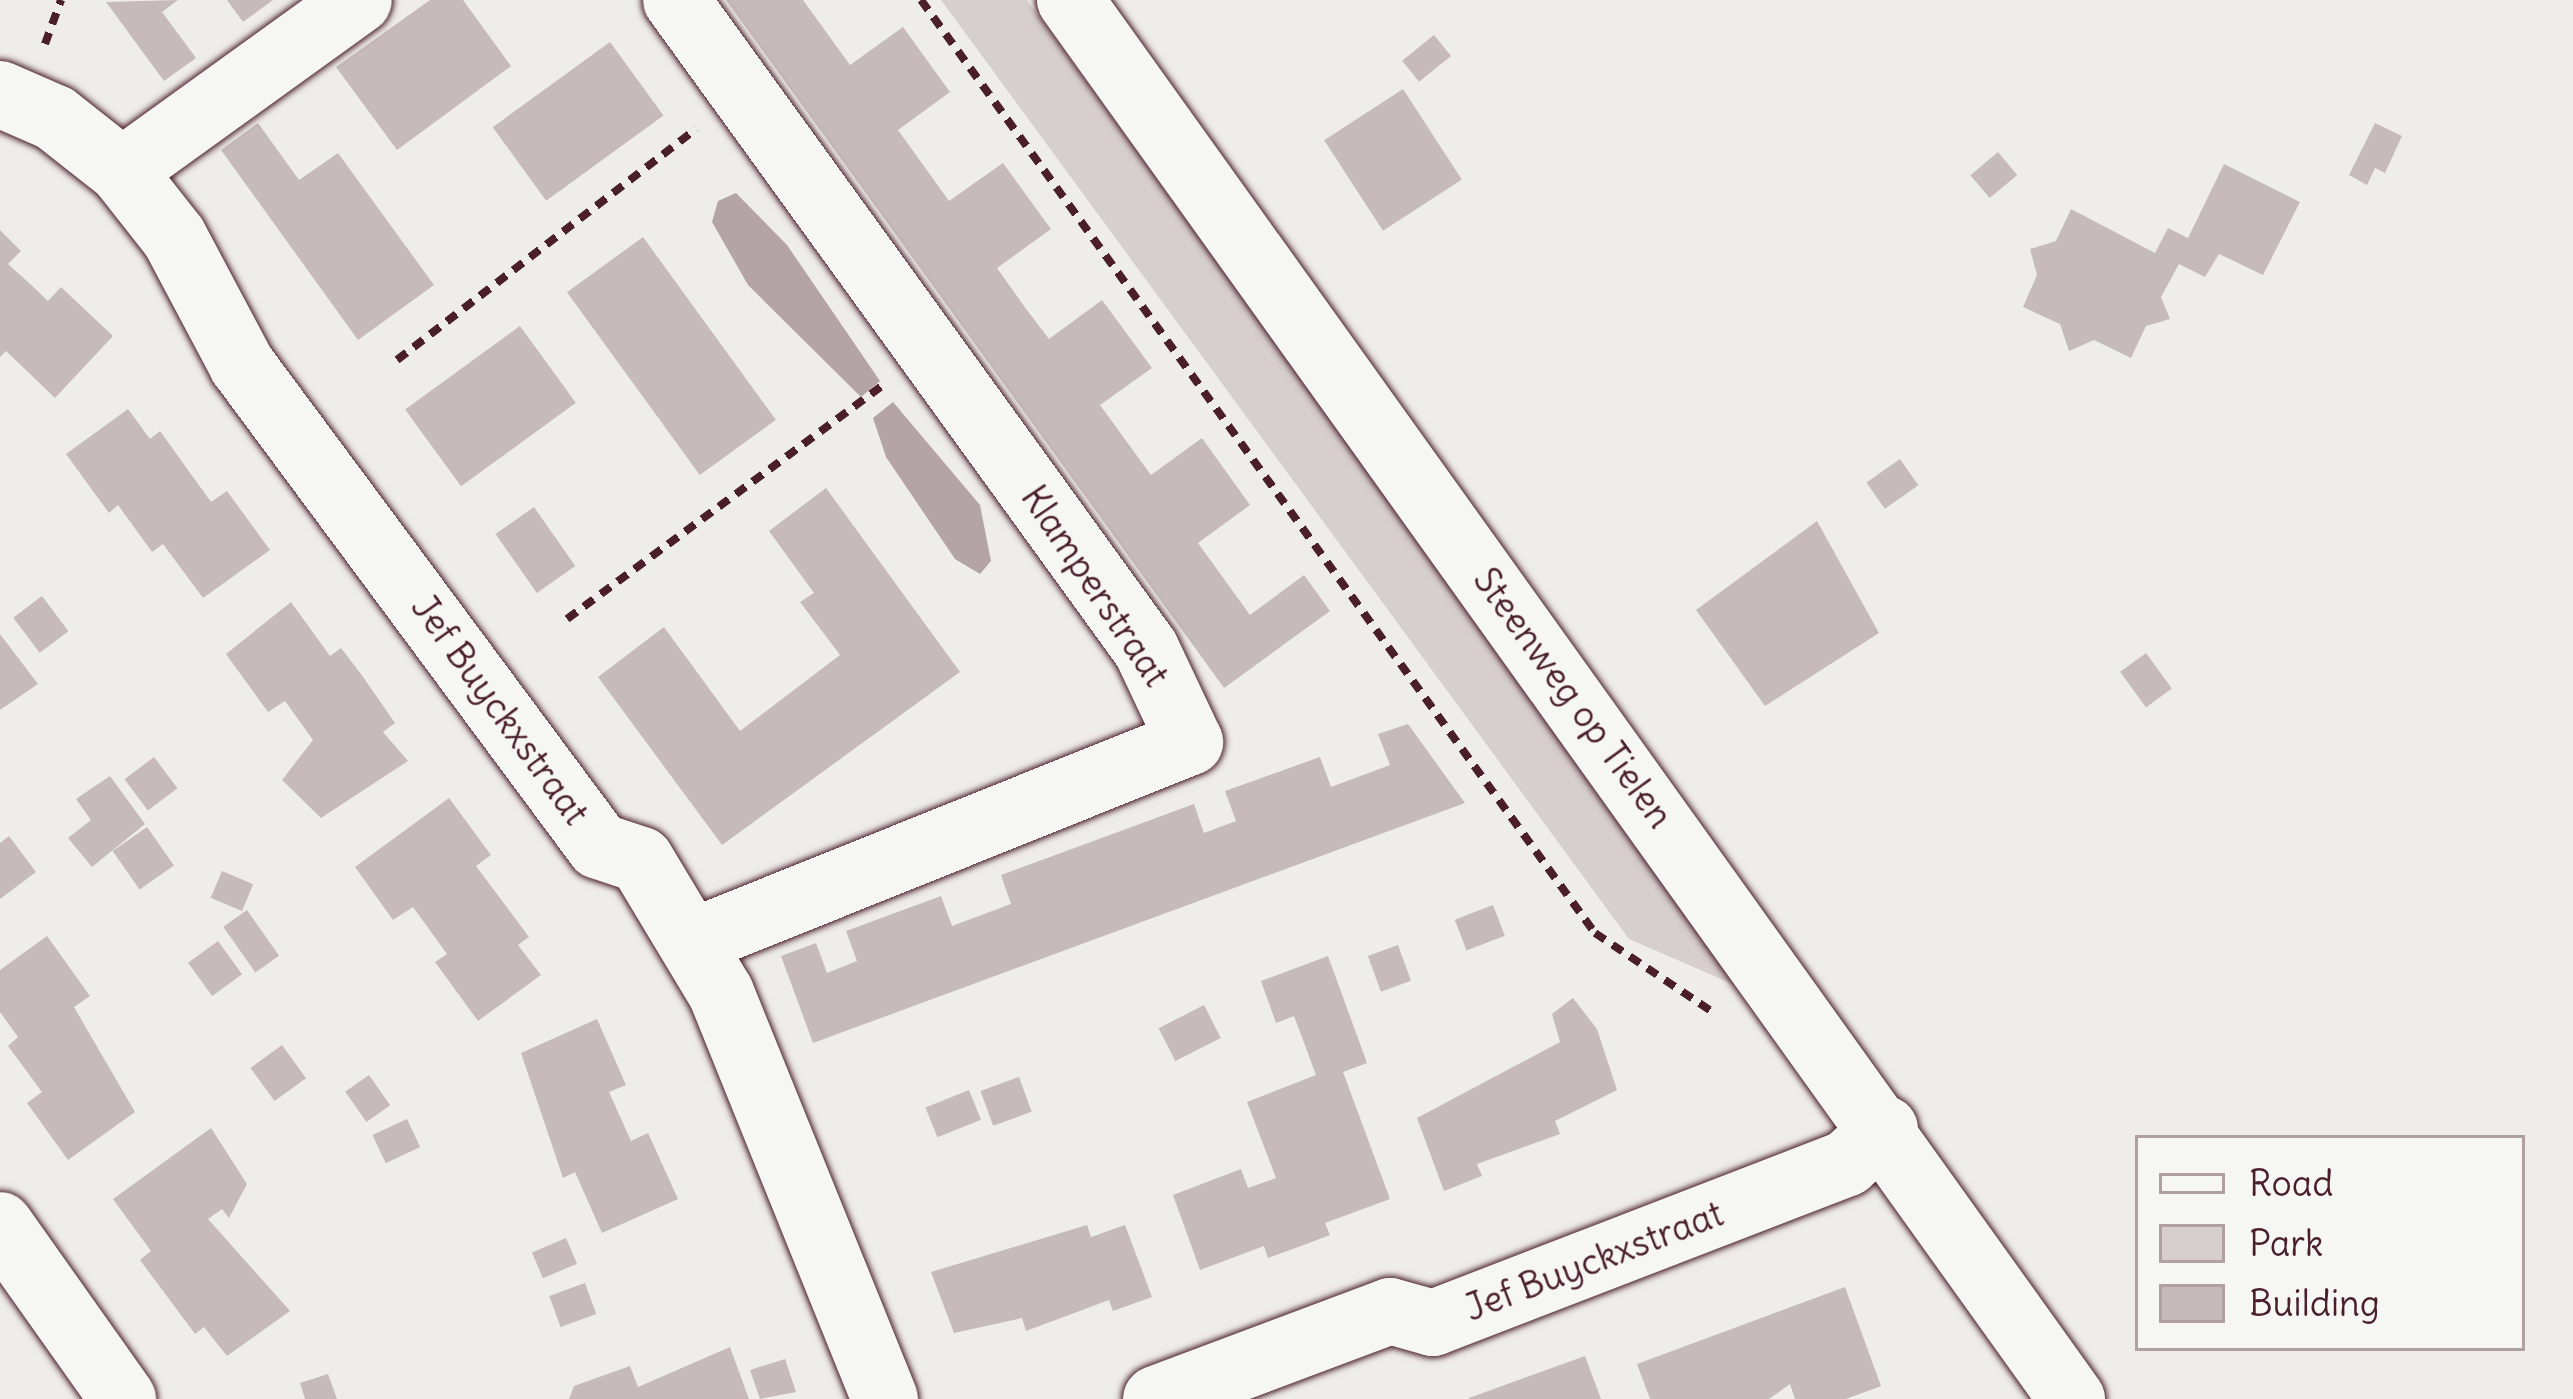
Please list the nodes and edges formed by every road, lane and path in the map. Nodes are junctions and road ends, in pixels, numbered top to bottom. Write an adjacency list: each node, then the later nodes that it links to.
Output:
1 (359, 0): 7 (street)
2 (676, 0): 5 (street, Klamperstraat)
3 (921, 0): 12 (path)
4 (1070, 0): 13 (street, Steenweg op Tielen)
5 (745, 92): 8 (street, Klamperstraat); 9 (path)
6 (0, 94): 7 (street, Jef Buyckxstraat)
7 (122, 171): 11 (street, Jef Buyckxstraat)
8 (932, 349): 10 (path); 11 (street, Klamperstraat)
9 (397, 360)
10 (567, 620)
11 (692, 942): 16 (street, Jef Buyckxstraat)
12 (1730, 1024)
13 (1885, 1129): 17 (street, Jef Buyckxstraat); 18 (street, Steenweg op Tielen)
14 (0, 1225): 15 (street)
15 (123, 1399)
16 (885, 1399)
17 (1156, 1399)
18 (2072, 1399)

